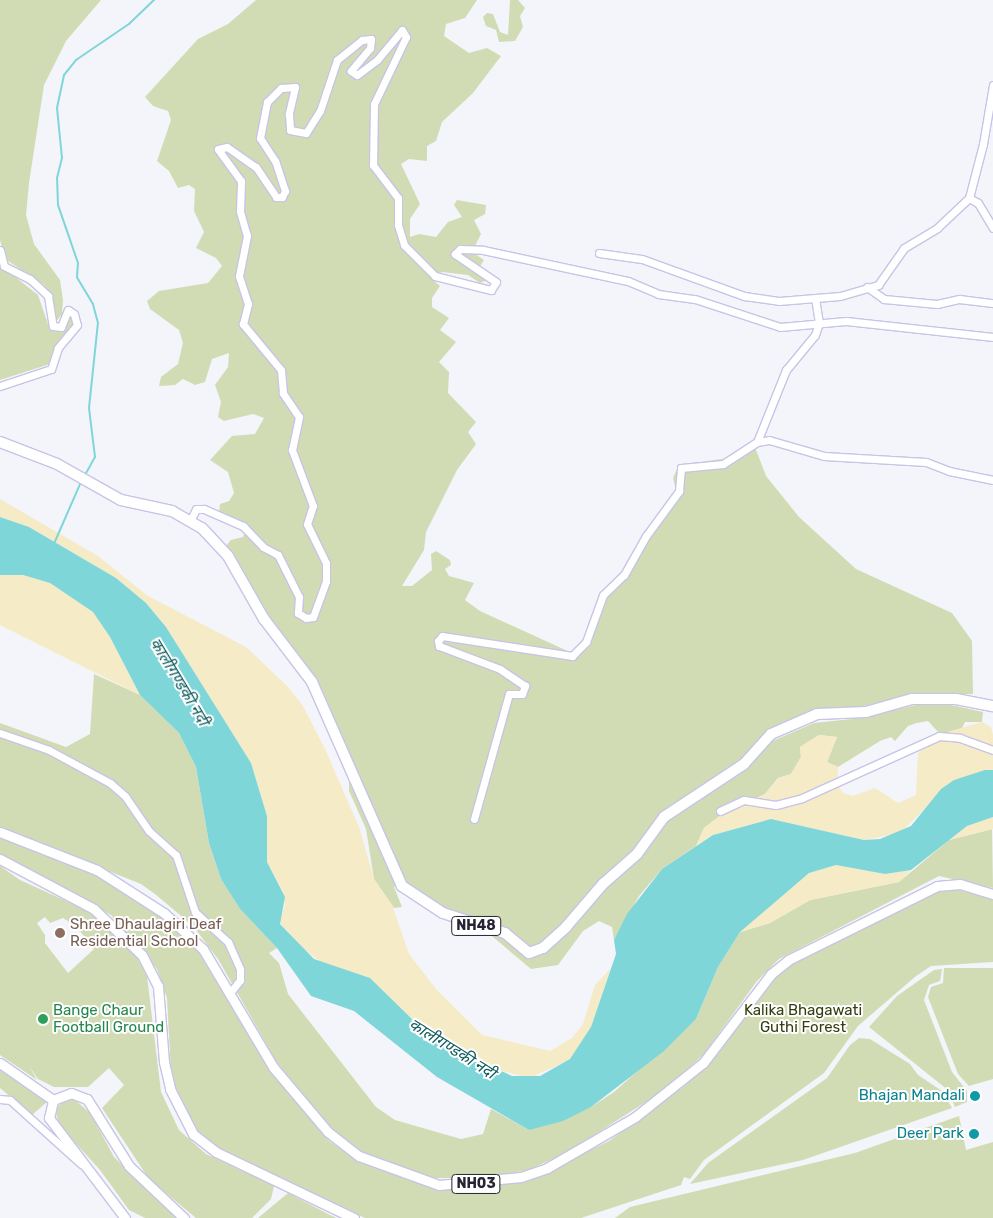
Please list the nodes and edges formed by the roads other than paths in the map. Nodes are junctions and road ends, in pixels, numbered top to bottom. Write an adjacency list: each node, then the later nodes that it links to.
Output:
1 (993, 84): 2 (street)
2 (969, 198): 3 (street); 6 (street)
3 (993, 228)
4 (0, 250): 11 (street)
5 (598, 252): 7 (street)
6 (867, 286): 7 (street); 8 (street)
7 (815, 298): 9 (street)
8 (993, 303)
9 (819, 323): 10 (street); 13 (street); 15 (street)
10 (993, 337)
11 (0, 386)
12 (0, 442): 15 (highway, NH48)
13 (757, 442): 14 (street); 20 (street)
14 (992, 478)
15 (191, 519): 16 (highway, NH48)
16 (993, 706)
17 (0, 733): 24 (street)
18 (993, 750): 19 (street)
19 (720, 811)
20 (474, 819)
21 (0, 832): 24 (main road, NH03)
22 (0, 859): 31 (main road)
23 (993, 894): 24 (main road, NH03)
24 (229, 994)
25 (0, 1063): 27 (main road)
26 (0, 1099): 28 (street)
27 (53, 1100): 28 (main road); 30 (main road)
28 (84, 1168): 29 (main road)
29 (125, 1218)
30 (184, 1218)
31 (354, 1218)

